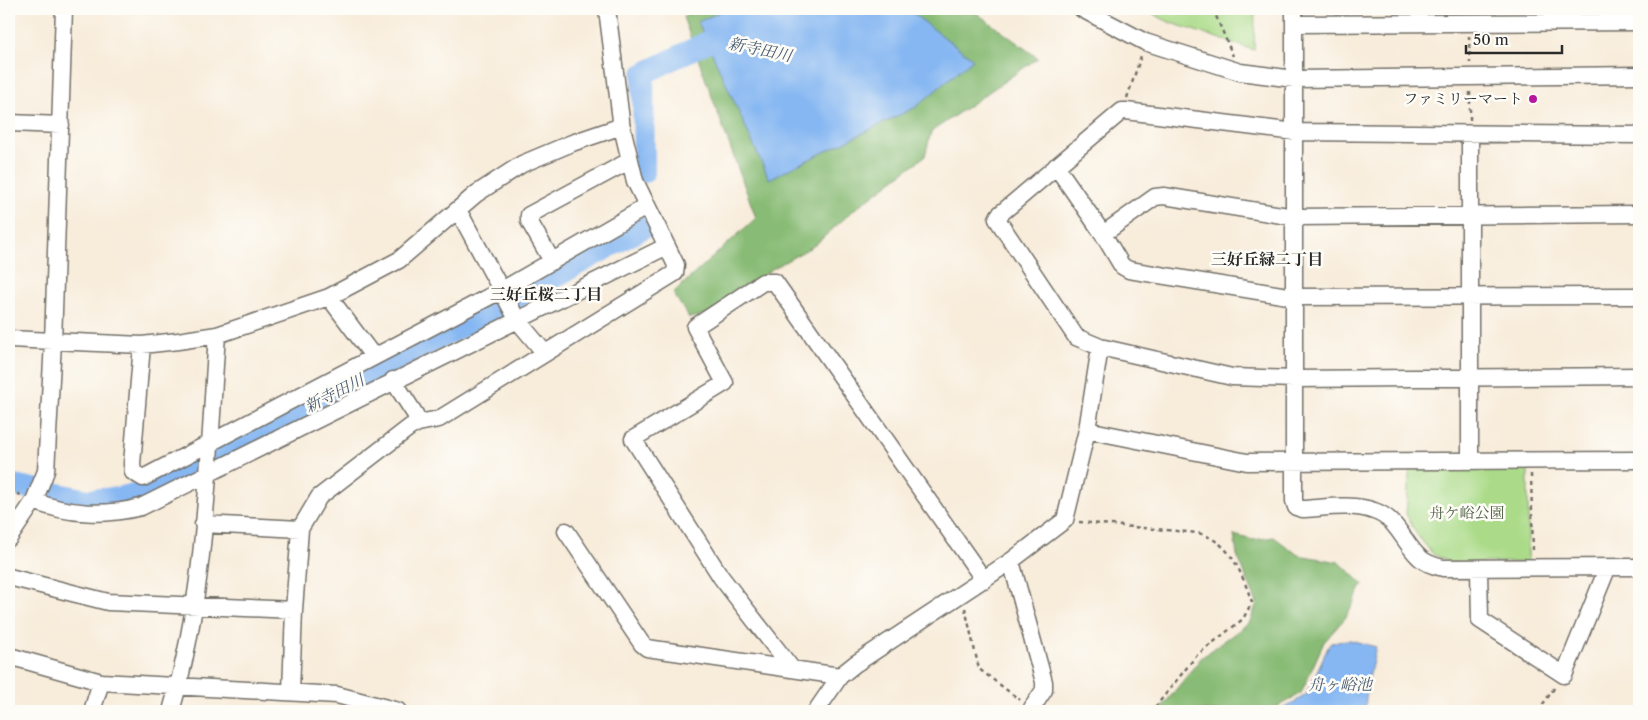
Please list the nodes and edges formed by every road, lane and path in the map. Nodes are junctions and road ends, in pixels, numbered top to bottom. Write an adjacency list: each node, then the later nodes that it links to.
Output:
1 (64, 9): 16 (street)
2 (607, 9): 15 (street)
3 (1082, 9): 9 (street)
4 (1213, 9): 9 (path)
5 (1469, 15): 6 (street); 7 (street); 11 (path)
6 (1295, 16): 12 (street)
7 (1639, 22)
8 (1137, 69): 13 (path)
9 (1240, 72): 12 (street)
10 (1639, 75): 11 (street)
11 (1470, 78): 12 (street); 18 (path)
12 (1294, 79): 17 (street)
13 (1122, 111): 17 (street); 21 (street)
14 (9, 123): 16 (street)
15 (621, 123): 20 (street); 23 (street)
16 (61, 125): 38 (street)
17 (1295, 132): 18 (street); 26 (street)
18 (1470, 135): 19 (street); 25 (street)
19 (1639, 135)
20 (629, 160): 22 (street); 29 (street)
21 (1056, 166): 27 (street); 40 (street)
22 (646, 207): 28 (street); 29 (street)
23 (458, 210): 30 (street); 32 (street)
24 (1639, 214): 25 (street)
25 (1470, 215): 26 (street); 34 (street)
26 (1294, 217): 27 (street); 33 (street)
27 (1104, 234): 33 (street)
28 (667, 246): 35 (street); 41 (street)
29 (552, 261): 30 (street)
30 (502, 290): 35 (street); 42 (street)
31 (1639, 296): 34 (street)
32 (329, 297): 36 (street); 42 (street)
33 (1294, 297): 34 (street); 45 (street)
34 (1471, 297): 44 (street)
35 (518, 321): 41 (street); 46 (street)
36 (217, 335): 39 (street); 49 (street)
37 (9, 339): 38 (street)
38 (53, 342): 39 (street); 55 (street)
39 (142, 345): 49 (street)
40 (1100, 347): 45 (street); 48 (street)
41 (544, 352): 47 (street)
42 (373, 356): 49 (street)
43 (1639, 376): 44 (street)
44 (1471, 378): 45 (street); 50 (street)
45 (1294, 379): 53 (street)
46 (393, 380): 47 (street); 54 (street)
47 (418, 423): 58 (street)
48 (1088, 430): 53 (street); 56 (street)
49 (210, 444): 54 (street)
50 (1470, 460): 51 (street); 53 (street)
51 (1531, 460): 52 (street); 62 (path)
52 (1639, 460)
53 (1295, 462): 64 (street)
54 (208, 474): 55 (street); 57 (street)
55 (34, 500): 60 (street)
56 (1065, 520): 61 (street); 83 (path)
57 (203, 524): 58 (street); 69 (street)
58 (300, 529): 70 (street)
59 (566, 531): 72 (street)
60 (9, 538)
61 (1011, 561): 67 (street); 78 (street)
62 (1534, 568): 64 (street); 65 (street)
63 (1639, 568): 65 (street)
64 (1479, 569): 73 (street)
65 (1607, 569): 73 (street)
66 (9, 577): 69 (street)
67 (984, 580): 68 (street); 72 (street)
68 (962, 594): 74 (street); 78 (path)
69 (193, 604): 70 (street); 76 (street)
70 (294, 610): 77 (street)
71 (9, 656): 75 (street)
72 (792, 669): 74 (street)
73 (1564, 675): 84 (path)
74 (840, 676): 82 (street)
75 (101, 682): 76 (street); 79 (street)
76 (178, 686): 77 (street); 80 (street)
77 (291, 692): 81 (street)
78 (1032, 708)
79 (92, 711)
80 (170, 711)
81 (398, 711)
82 (816, 711)
83 (1152, 711)
84 (1538, 711)

